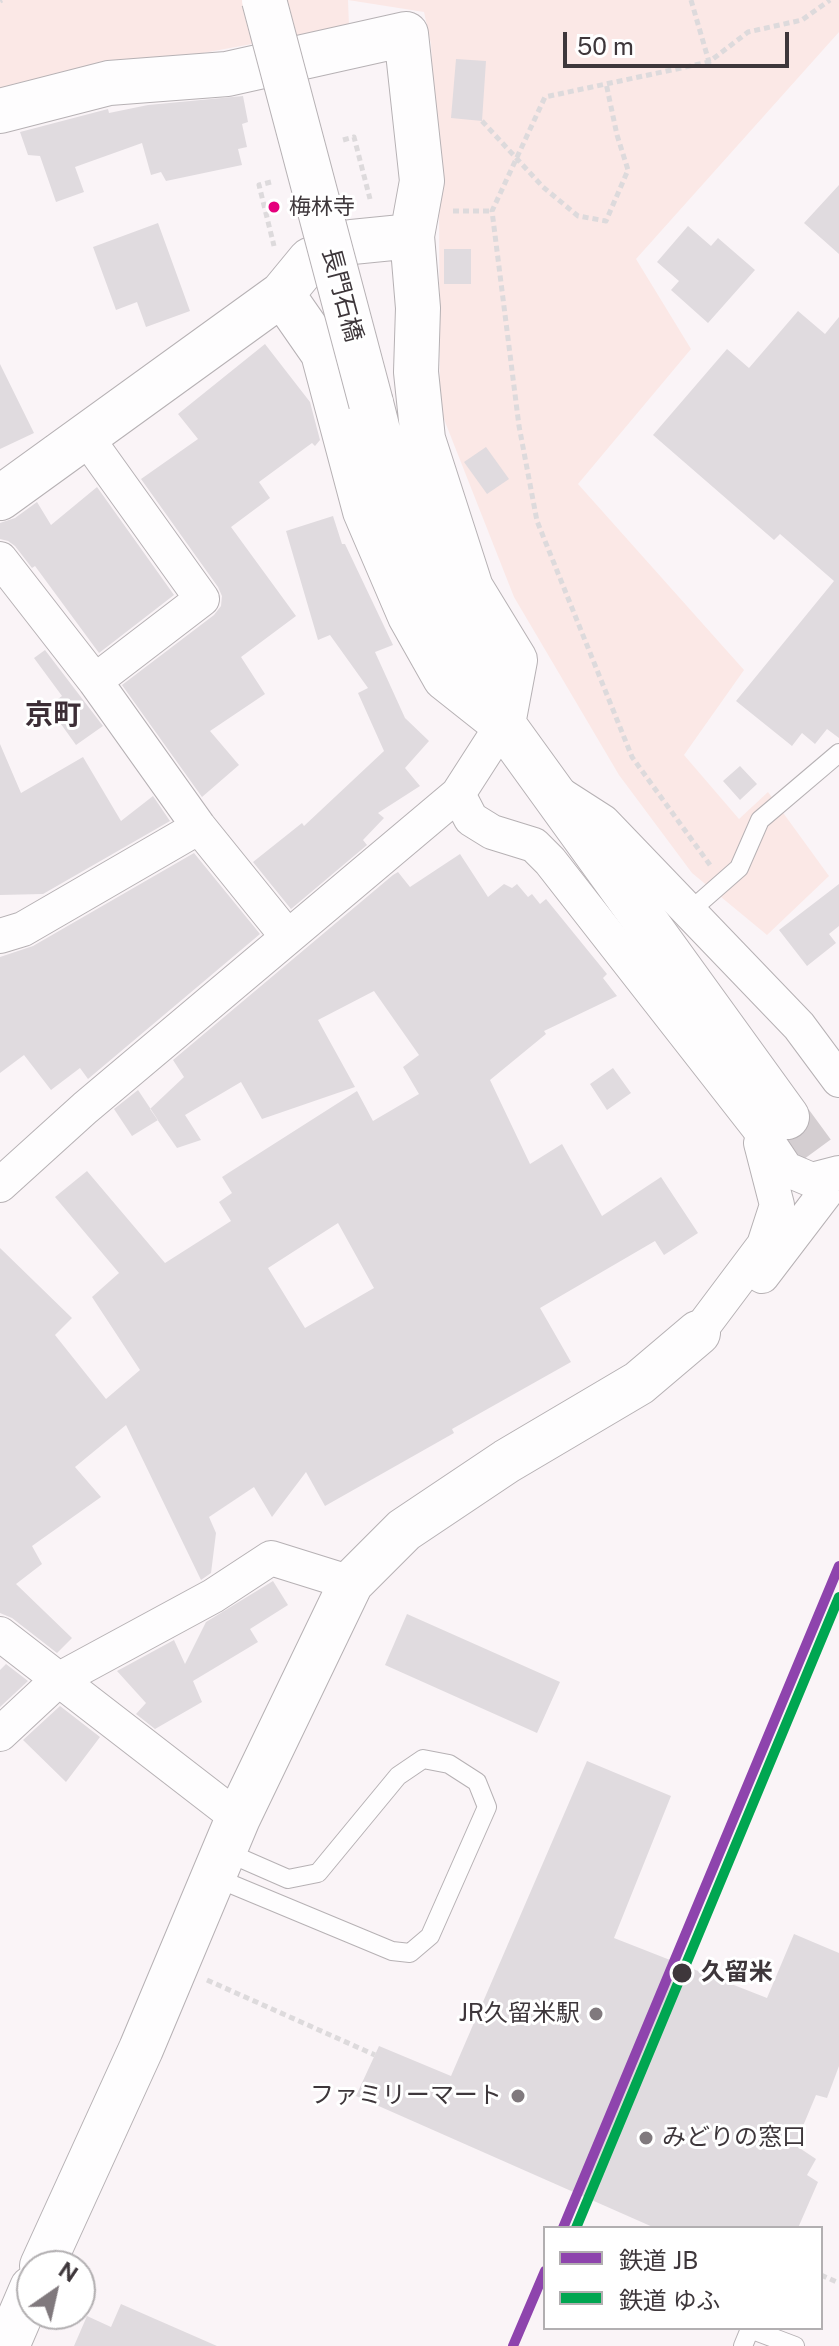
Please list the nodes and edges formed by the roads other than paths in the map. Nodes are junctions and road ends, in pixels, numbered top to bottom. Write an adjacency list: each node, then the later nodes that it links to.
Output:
1 (264, 0): 9 (street, 長門石橋, bridge)
2 (0, 111): 3 (street)
3 (412, 236): 4 (street); 9 (street)
4 (280, 278): 5 (street); 9 (street)
5 (86, 437): 6 (street); 8 (street)
6 (0, 498)
7 (0, 559): 8 (street)
8 (95, 681): 13 (street)
9 (503, 724): 11 (street); 12 (street)
10 (839, 753): 14 (lane)
11 (544, 784): 14 (street); 18 (street)
12 (458, 794): 16 (street); 18 (street)
13 (199, 827): 15 (street); 16 (street)
14 (690, 911): 17 (street)
15 (0, 936)
16 (287, 936): 20 (street)
17 (839, 1080)
18 (772, 1122): 19 (street); 21 (street)
19 (839, 1174): 21 (street)
20 (0, 1185)
21 (698, 1333): 22 (street)
22 (351, 1583): 24 (street); 26 (street)
23 (0, 1634): 24 (street)
24 (58, 1680): 25 (street); 26 (street)
25 (0, 1734)
26 (225, 1849): 26 (lane); 27 (street)
27 (49, 2250)
28 (753, 2330): 29 (lane)
29 (795, 2346)

